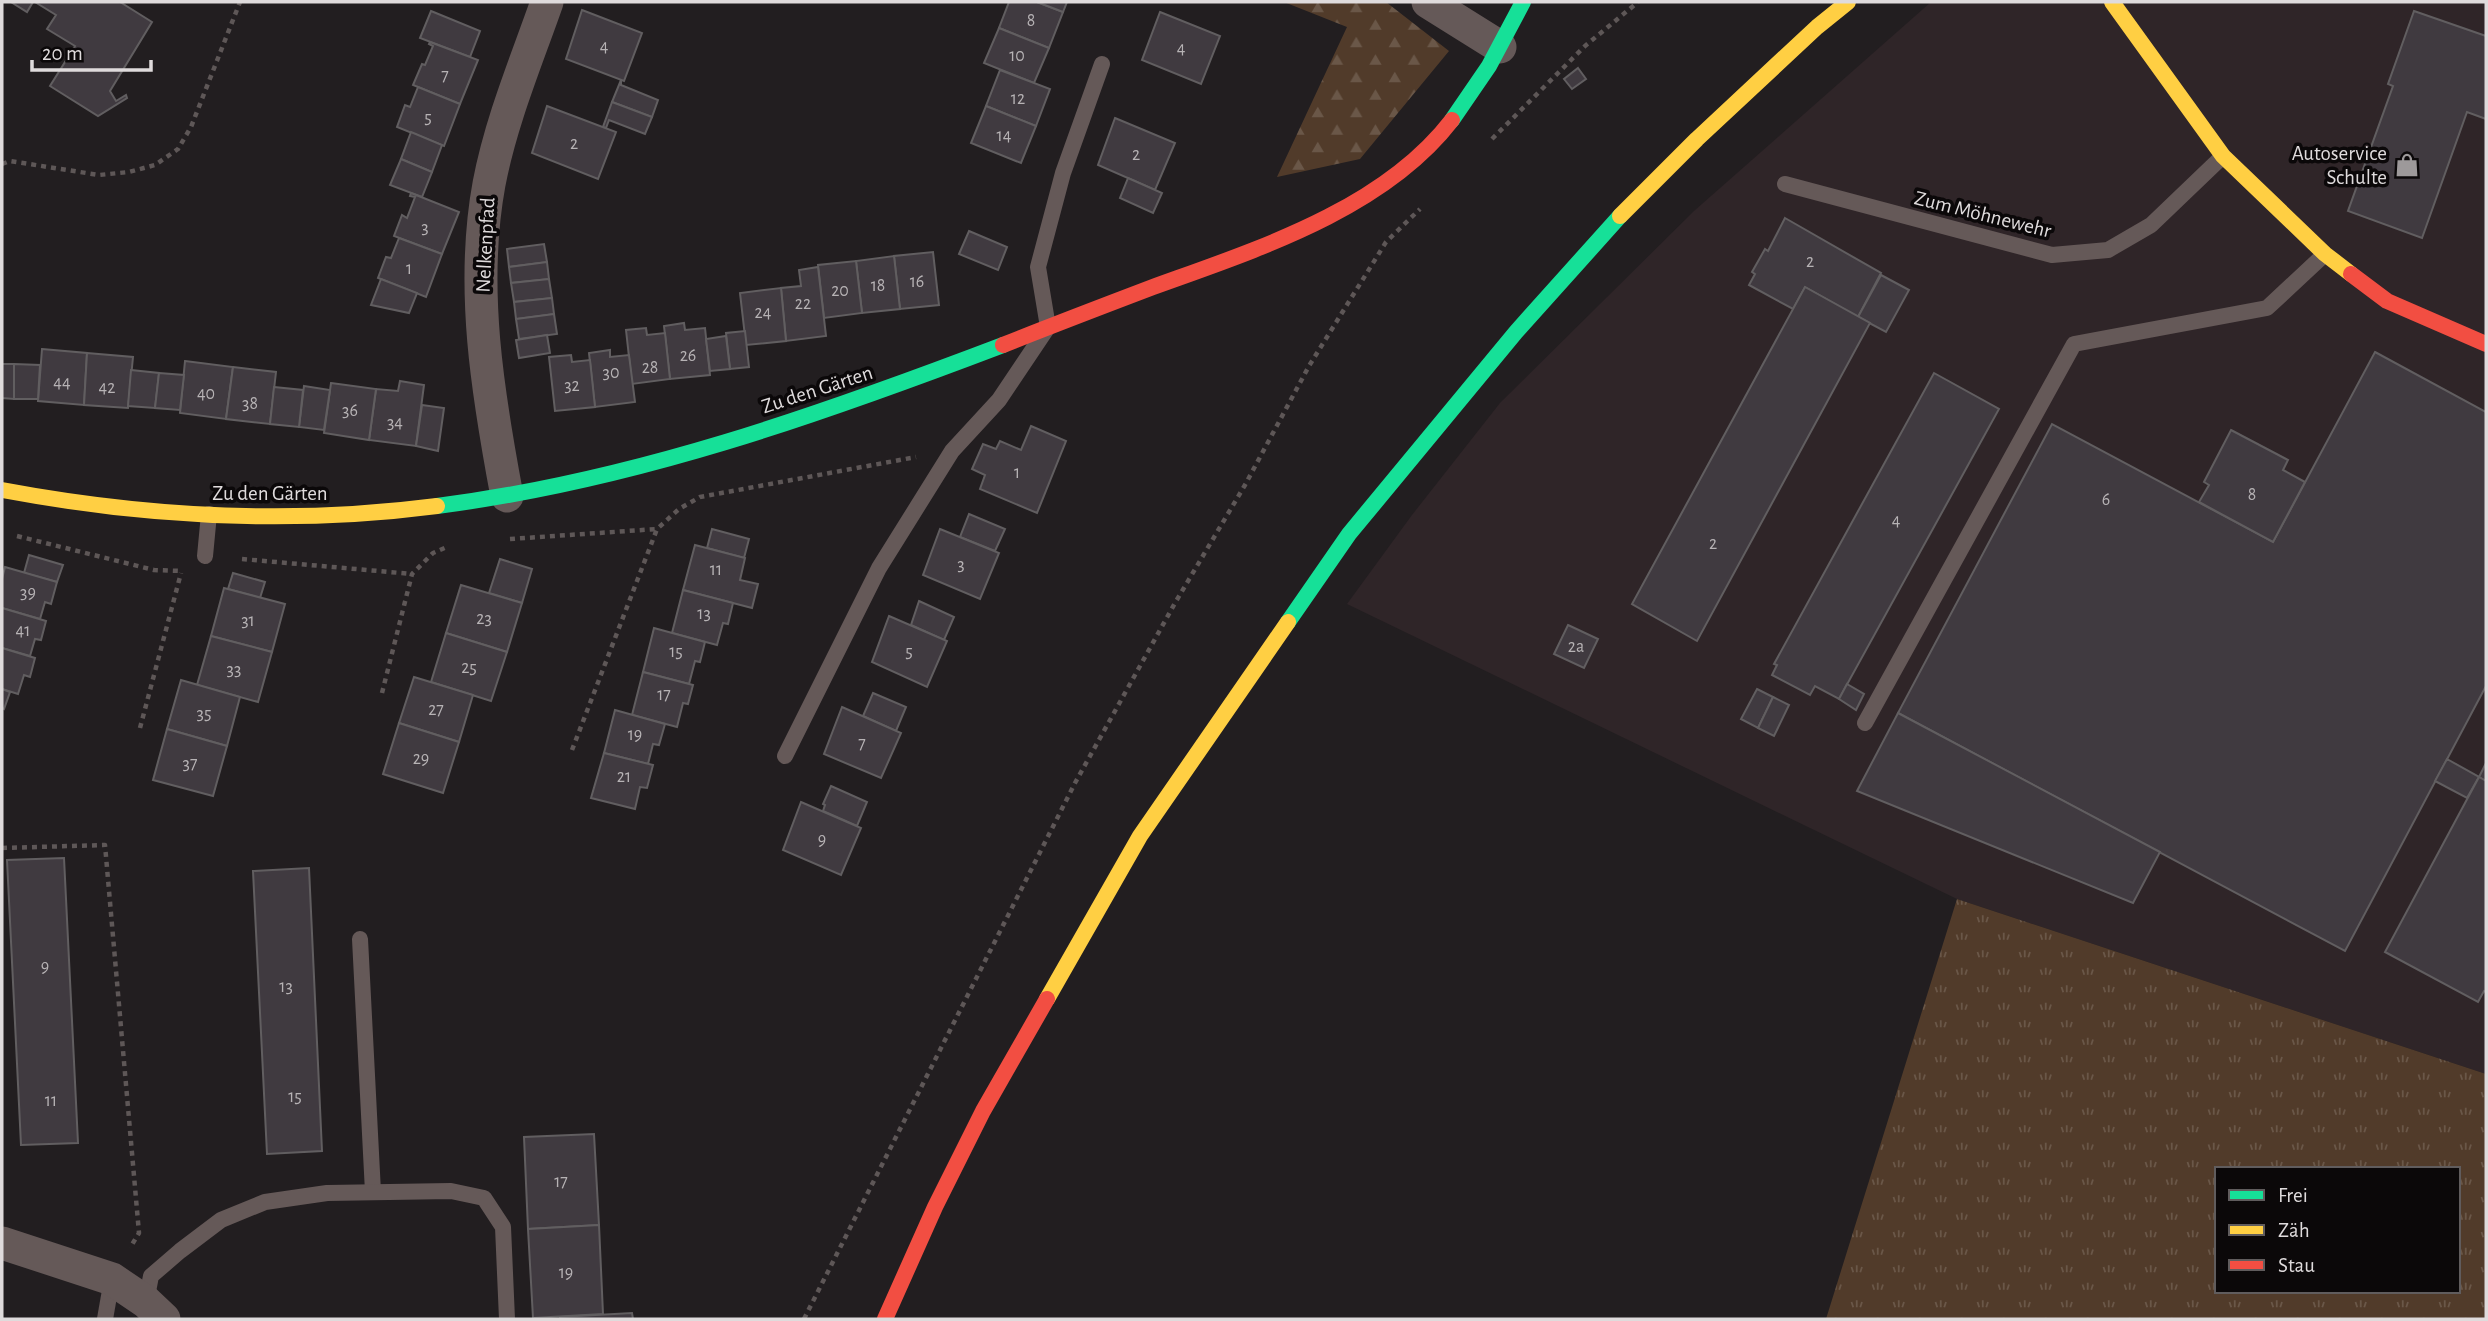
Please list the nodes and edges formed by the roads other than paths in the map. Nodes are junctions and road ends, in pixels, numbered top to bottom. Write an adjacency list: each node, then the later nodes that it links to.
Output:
1 (547, 2): 14 (street, Nelkenpfad)
2 (1428, 2): 6 (street)
3 (1523, 2): 6 (street, Zu den Gärten)
4 (1848, 2): 26 (street)
5 (2112, 2): 8 (street)
6 (1500, 47): 11 (street, Zu den Gärten)
7 (1102, 64): 11 (lane)
8 (2223, 156): 9 (lane, Zum Möhnewehr); 10 (street)
9 (1785, 184)
10 (2325, 254): 12 (street); 17 (lane)
11 (1048, 327): 14 (street, Zu den Gärten); 18 (lane)
12 (2486, 344)
13 (2, 490): 15 (street, Zu den Gärten)
14 (507, 496): 15 (street, Zu den Gärten)
15 (209, 514): 16 (lane)
16 (205, 556)
17 (1864, 723)
18 (785, 756)
19 (360, 939): 20 (lane)
20 (373, 1192): 23 (lane); 25 (lane)
21 (2, 1243): 22 (street)
22 (112, 1279): 23 (street); 24 (lane)
23 (155, 1311)
24 (105, 1319)
25 (507, 1319)
26 (885, 1319)

